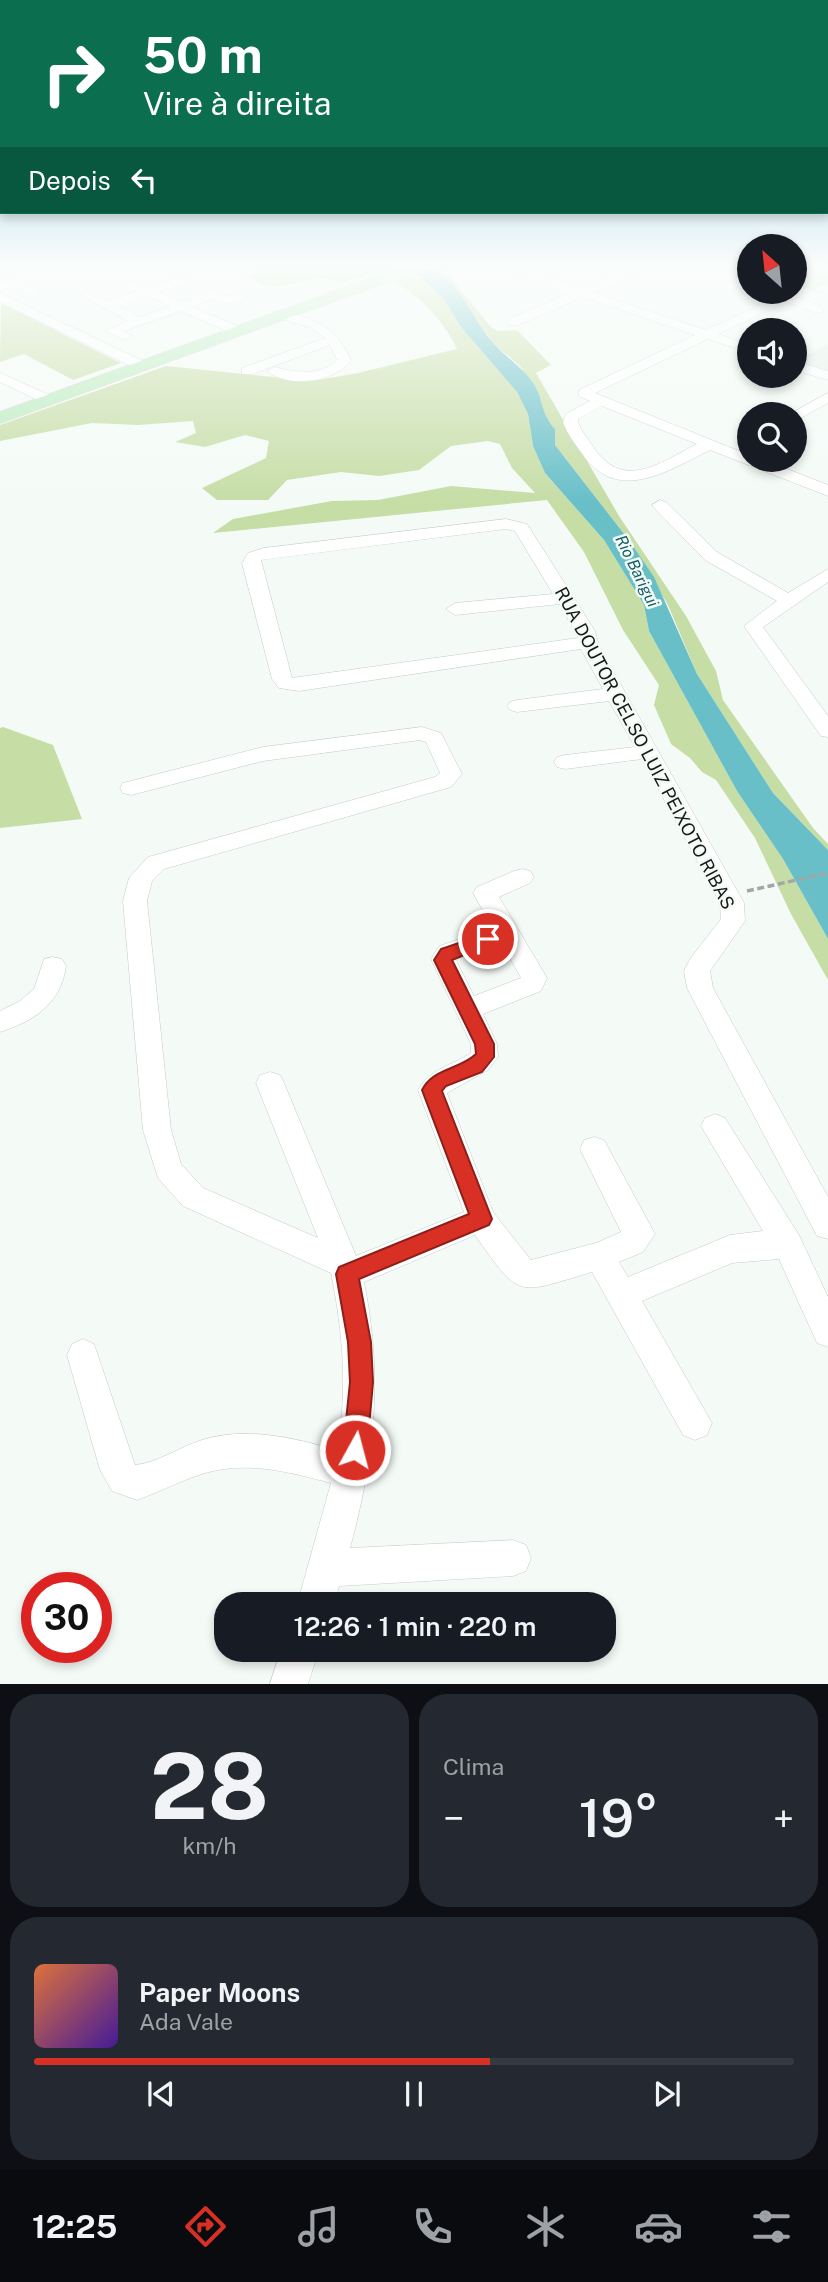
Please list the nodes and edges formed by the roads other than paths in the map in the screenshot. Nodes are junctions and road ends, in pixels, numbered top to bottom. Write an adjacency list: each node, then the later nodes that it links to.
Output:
1 (98, 345): 6 (street)
2 (201, 345): 6 (main road)
3 (319, 345): 8 (street)
4 (335, 345): 9 (street)
5 (684, 345): 14 (street)
6 (142, 366): 13 (main road)
7 (807, 369): 10 (street)
8 (247, 371)
9 (274, 371)
10 (828, 376)
11 (0, 377): 13 (street)
12 (828, 397): 15 (street)
13 (49, 400): 16 (main road)
14 (602, 400): 17 (street); 17 (street)
15 (807, 409)
16 (0, 418)
17 (710, 444): 19 (street)
18 (737, 449): 19 (street)
19 (731, 453): 20 (street)
20 (737, 455)
21 (779, 472): 22 (street)
22 (828, 492)
23 (660, 505): 26 (street)
24 (828, 574): 26 (street)
25 (565, 597): 27 (lane); 28 (street, RUA DOUTOR CELSO LUIZ PEIXOTO RIBAS); 28 (street, RUA DOUTOR CELSO LUIZ PEIXOTO RIBAS)
26 (789, 601): 31 (street)
27 (455, 610)
28 (588, 642): 29 (street, RUA DOUTOR CELSO LUIZ PEIXOTO RIBAS)
29 (615, 694): 30 (street); 33 (street, RUA DOUTOR CELSO LUIZ PEIXOTO RIBAS)
30 (517, 706)
31 (819, 707): 32 (street)
32 (828, 731)
33 (648, 752): 34 (street); 45 (street, RUA DOUTOR CELSO LUIZ PEIXOTO RIBAS)
34 (565, 762)
35 (131, 788): 48 (street)
36 (522, 877): 37 (street)
37 (508, 932): 39 (street); 39 (street)
38 (53, 966): 40 (street)
39 (468, 1009): 44 (street)
40 (0, 1022)
41 (270, 1083): 48 (street)
42 (715, 1126): 46 (street)
43 (594, 1149): 47 (street)
44 (481, 1219): 47 (street); 48 (street)
45 (828, 1226)
46 (788, 1245): 49 (street); 50 (street)
47 (599, 1256): 49 (street)
48 (345, 1269): 53 (street)
49 (621, 1295): 52 (street)
50 (828, 1332)
51 (83, 1355): 53 (street)
52 (695, 1423)
53 (352, 1472): 55 (street)
54 (513, 1558): 55 (street)
55 (326, 1569): 56 (street)
56 (319, 1592)
57 (296, 1662): 58 (street)
58 (289, 1684)

